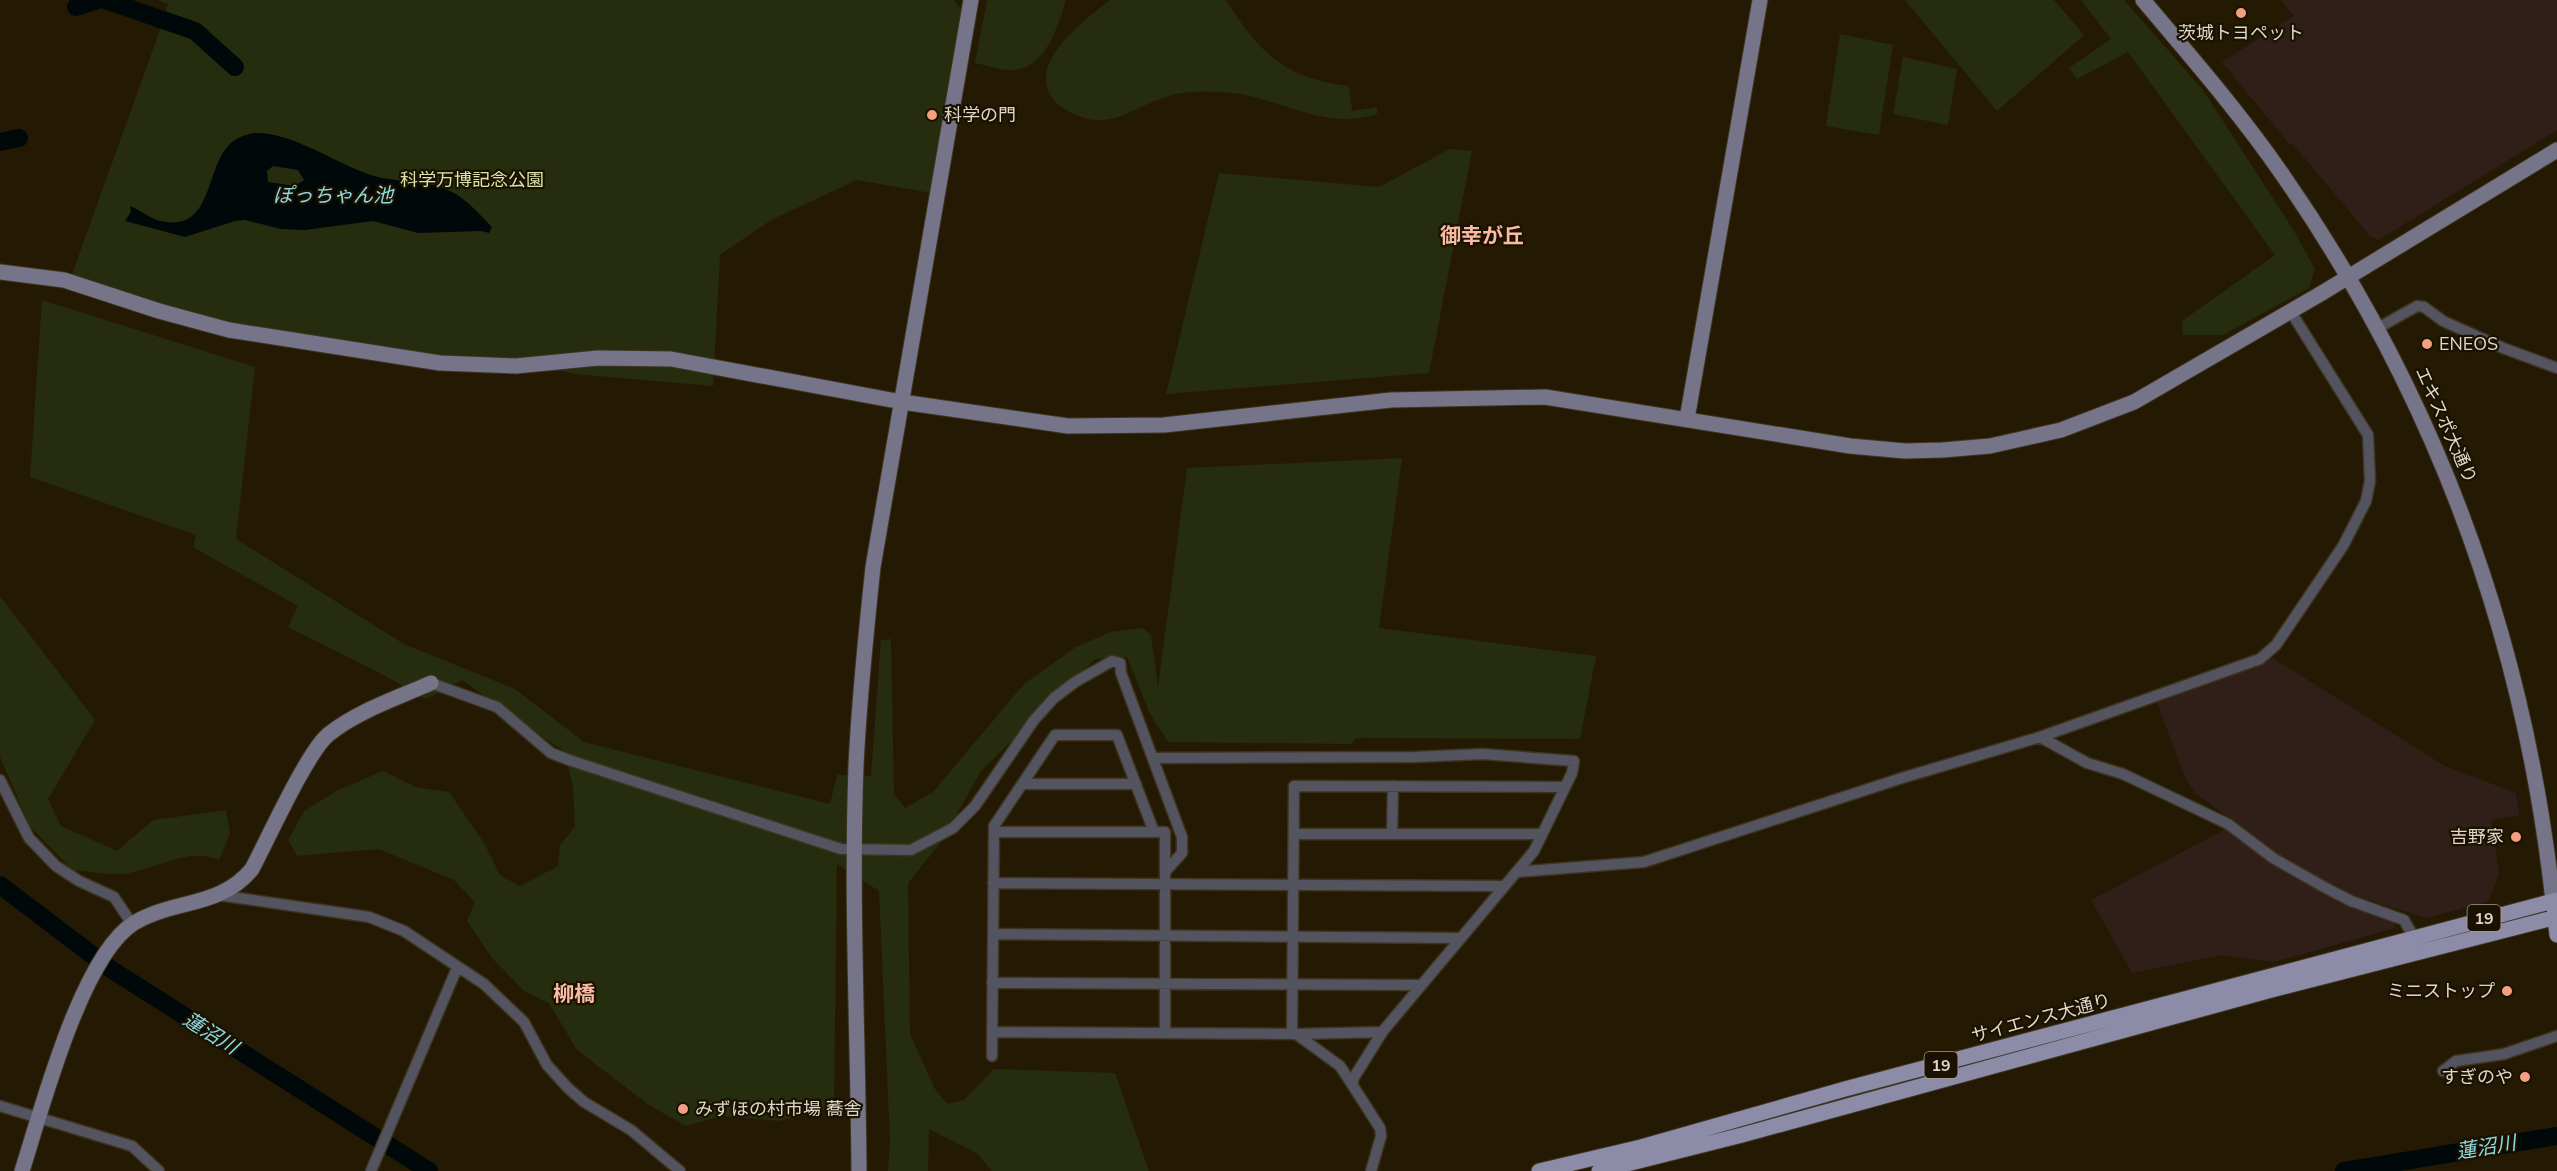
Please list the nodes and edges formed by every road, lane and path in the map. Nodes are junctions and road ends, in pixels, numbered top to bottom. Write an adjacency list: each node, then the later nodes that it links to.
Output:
1 (971, 0): 10 (street)
2 (1760, 0): 11 (street)
3 (2143, 0): 6 (street, エキスポ大通り)
4 (2557, 150): 6 (street)
5 (0, 272): 10 (street)
6 (2349, 277): 7 (street); 8 (street, エキスポ大通り)
7 (2291, 312): 11 (street); 13 (street)
8 (2378, 328): 9 (street); 33 (street, エキスポ大通り)
9 (2557, 368)
10 (902, 402): 11 (street); 25 (street)
11 (1687, 420)
12 (431, 683): 25 (street); 32 (street)
13 (2040, 736): 27 (street); 39 (street)
14 (1153, 758): 19 (street); 25 (street); 26 (street)
15 (0, 780): 35 (street)
16 (1022, 784): 17 (street); 17 (street); 20 (street)
17 (1136, 784): 21 (street)
18 (1393, 786): 19 (street); 22 (street); 23 (street)
19 (1565, 787): 24 (street)
20 (993, 832): 21 (street); 28 (street)
21 (1154, 832): 26 (street)
22 (1293, 834): 23 (street); 30 (street)
23 (1392, 834): 24 (street)
24 (1542, 834): 27 (street)
25 (855, 849): 62 (street)
26 (1165, 872): 29 (street)
27 (1516, 872): 31 (street)
28 (993, 882): 29 (street); 36 (street)
29 (1165, 884): 30 (street); 38 (street)
30 (1293, 885): 31 (street); 40 (street)
31 (1504, 886): 41 (street)
32 (218, 895): 35 (street); 43 (street)
33 (2555, 901): 34 (main road, エキスポ大通り); 39 (main road, サイエンス大通り / 19)
34 (2556, 917): 37 (main road, エキスポ大通り); 42 (main road, サイエンス大通り / 19)
35 (132, 924): 57 (street)
36 (993, 934): 38 (street); 44 (street)
37 (2557, 935)
38 (1165, 936): 40 (street); 45 (street)
39 (2415, 936): 42 (street); 64 (main road, サイエンス大通り / 19)
40 (1293, 937): 41 (street); 46 (street)
41 (1459, 938): 47 (street)
42 (2419, 952): 65 (main road, サイエンス大通り / 19)
43 (457, 968): 60 (street); 61 (street)
44 (992, 983): 45 (street); 48 (street)
45 (1165, 984): 46 (street); 50 (street)
46 (1293, 984): 47 (street); 51 (street)
47 (1420, 985): 49 (street)
48 (992, 1032): 50 (street); 53 (street)
49 (1382, 1032): 51 (street); 55 (street)
50 (1165, 1033): 51 (street)
51 (1294, 1034): 55 (street)
52 (2557, 1036): 54 (street)
53 (992, 1056)
54 (2443, 1071)
55 (1353, 1086): 63 (street)
56 (0, 1106): 57 (street)
57 (39, 1117): 58 (street); 59 (street)
58 (22, 1171)
59 (159, 1171)
60 (370, 1171)
61 (680, 1171)
62 (859, 1171)
63 (1371, 1171)
64 (1539, 1171)
65 (1599, 1171)

